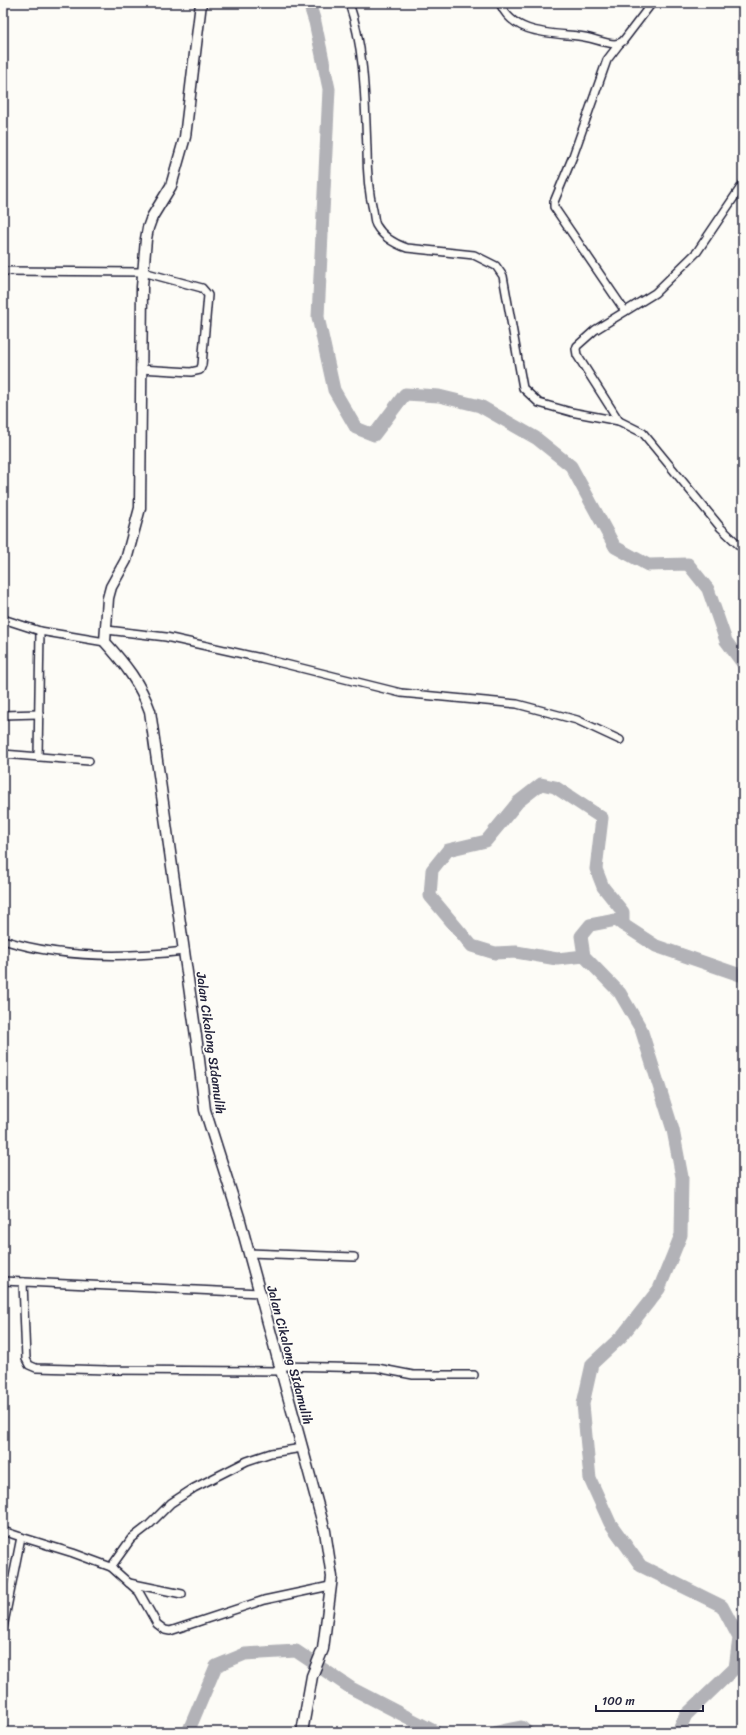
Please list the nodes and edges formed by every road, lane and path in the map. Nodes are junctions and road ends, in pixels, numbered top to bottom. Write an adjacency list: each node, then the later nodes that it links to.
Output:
1 (201, 3): 8 (street)
2 (349, 3): 11 (street)
3 (500, 3): 5 (street)
4 (652, 3): 5 (street)
5 (620, 43): 9 (street)
6 (743, 184): 9 (street)
7 (3, 270): 8 (street)
8 (143, 272): 10 (street); 10 (street)
9 (625, 311): 11 (street)
10 (140, 369): 14 (street)
11 (619, 421): 12 (street)
12 (743, 549)
13 (3, 619): 15 (street)
14 (107, 630): 16 (street); 19 (street)
15 (40, 631): 16 (street); 17 (street)
16 (105, 642): 24 (street, Jalan Cikalong SIdamulih)
17 (39, 714): 18 (street); 21 (street)
18 (3, 715)
19 (620, 740)
20 (3, 754): 21 (street)
21 (38, 757): 22 (street)
22 (89, 760)
23 (3, 940): 24 (street)
24 (184, 951): 25 (street, Jalan Cikalong SIdamulih)
25 (249, 1253): 26 (street); 29 (street, Jalan Cikalong SIdamulih)
26 (354, 1257)
27 (3, 1281): 28 (street)
28 (23, 1282): 29 (street); 30 (street)
29 (260, 1293): 30 (street, Jalan Cikalong SIdamulih)
30 (281, 1369): 31 (street); 32 (street, Jalan Cikalong SIdamulih)
31 (474, 1375)
32 (302, 1448): 35 (street); 37 (street, Jalan Cikalong SIdamulih)
33 (3, 1531): 34 (street)
34 (20, 1536): 35 (street); 39 (street)
35 (111, 1567): 36 (street)
36 (129, 1583): 37 (street); 38 (street)
37 (330, 1586): 40 (street, Jalan Cikalong SIdamulih)
38 (182, 1594)
39 (3, 1628)
40 (302, 1732)

